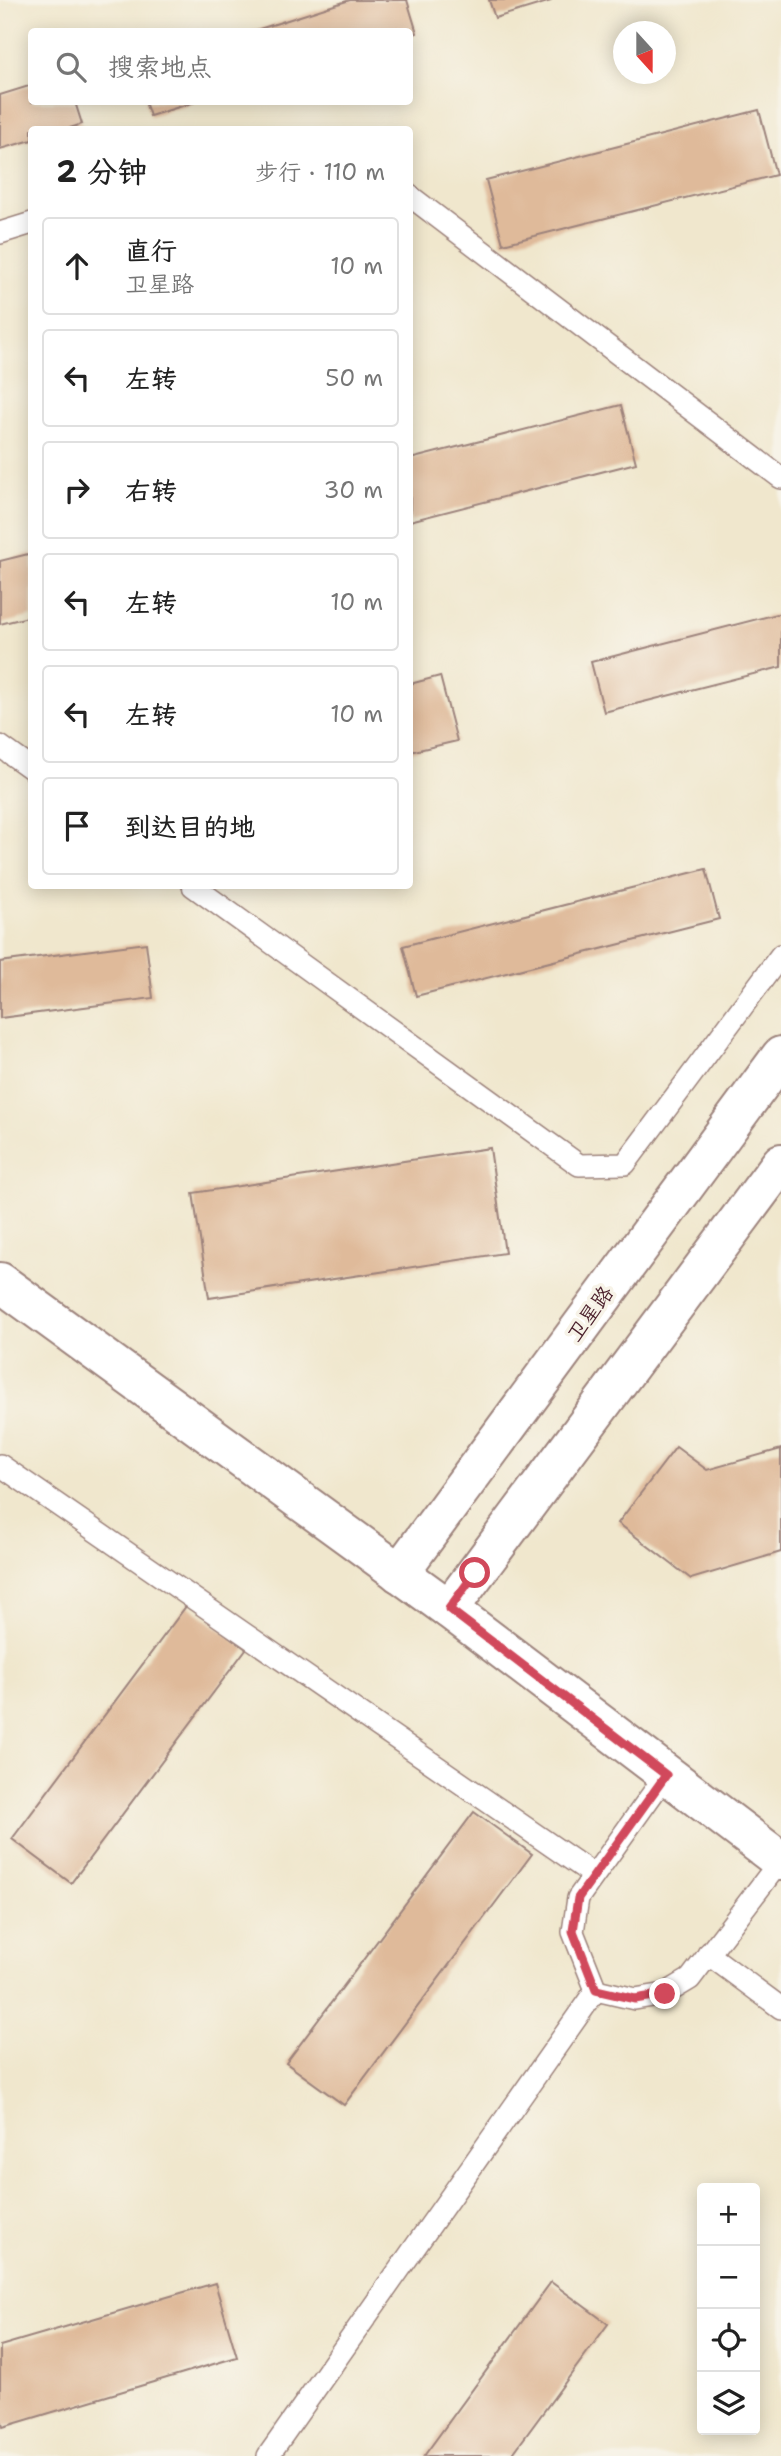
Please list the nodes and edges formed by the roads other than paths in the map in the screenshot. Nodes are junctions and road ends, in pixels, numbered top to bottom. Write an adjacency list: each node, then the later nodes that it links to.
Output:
1 (413, 198): 4 (lane)
2 (28, 224): 3 (lane)
3 (0, 233)
4 (781, 478)
5 (0, 746): 6 (lane)
6 (28, 766)
7 (197, 889): 8 (lane)
8 (781, 956)
9 (781, 1056): 13 (street, 卫星路)
10 (781, 1163): 14 (street)
11 (0, 1282): 13 (street)
12 (0, 1465): 17 (lane)
13 (399, 1573): 14 (street)
14 (449, 1609): 15 (street)
15 (666, 1775): 16 (street); 17 (lane)
16 (780, 1861): 18 (lane)
17 (594, 1875): 19 (lane)
18 (708, 1954): 19 (lane); 20 (lane)
19 (596, 1990): 21 (lane)
20 (781, 2008)
21 (268, 2456)

